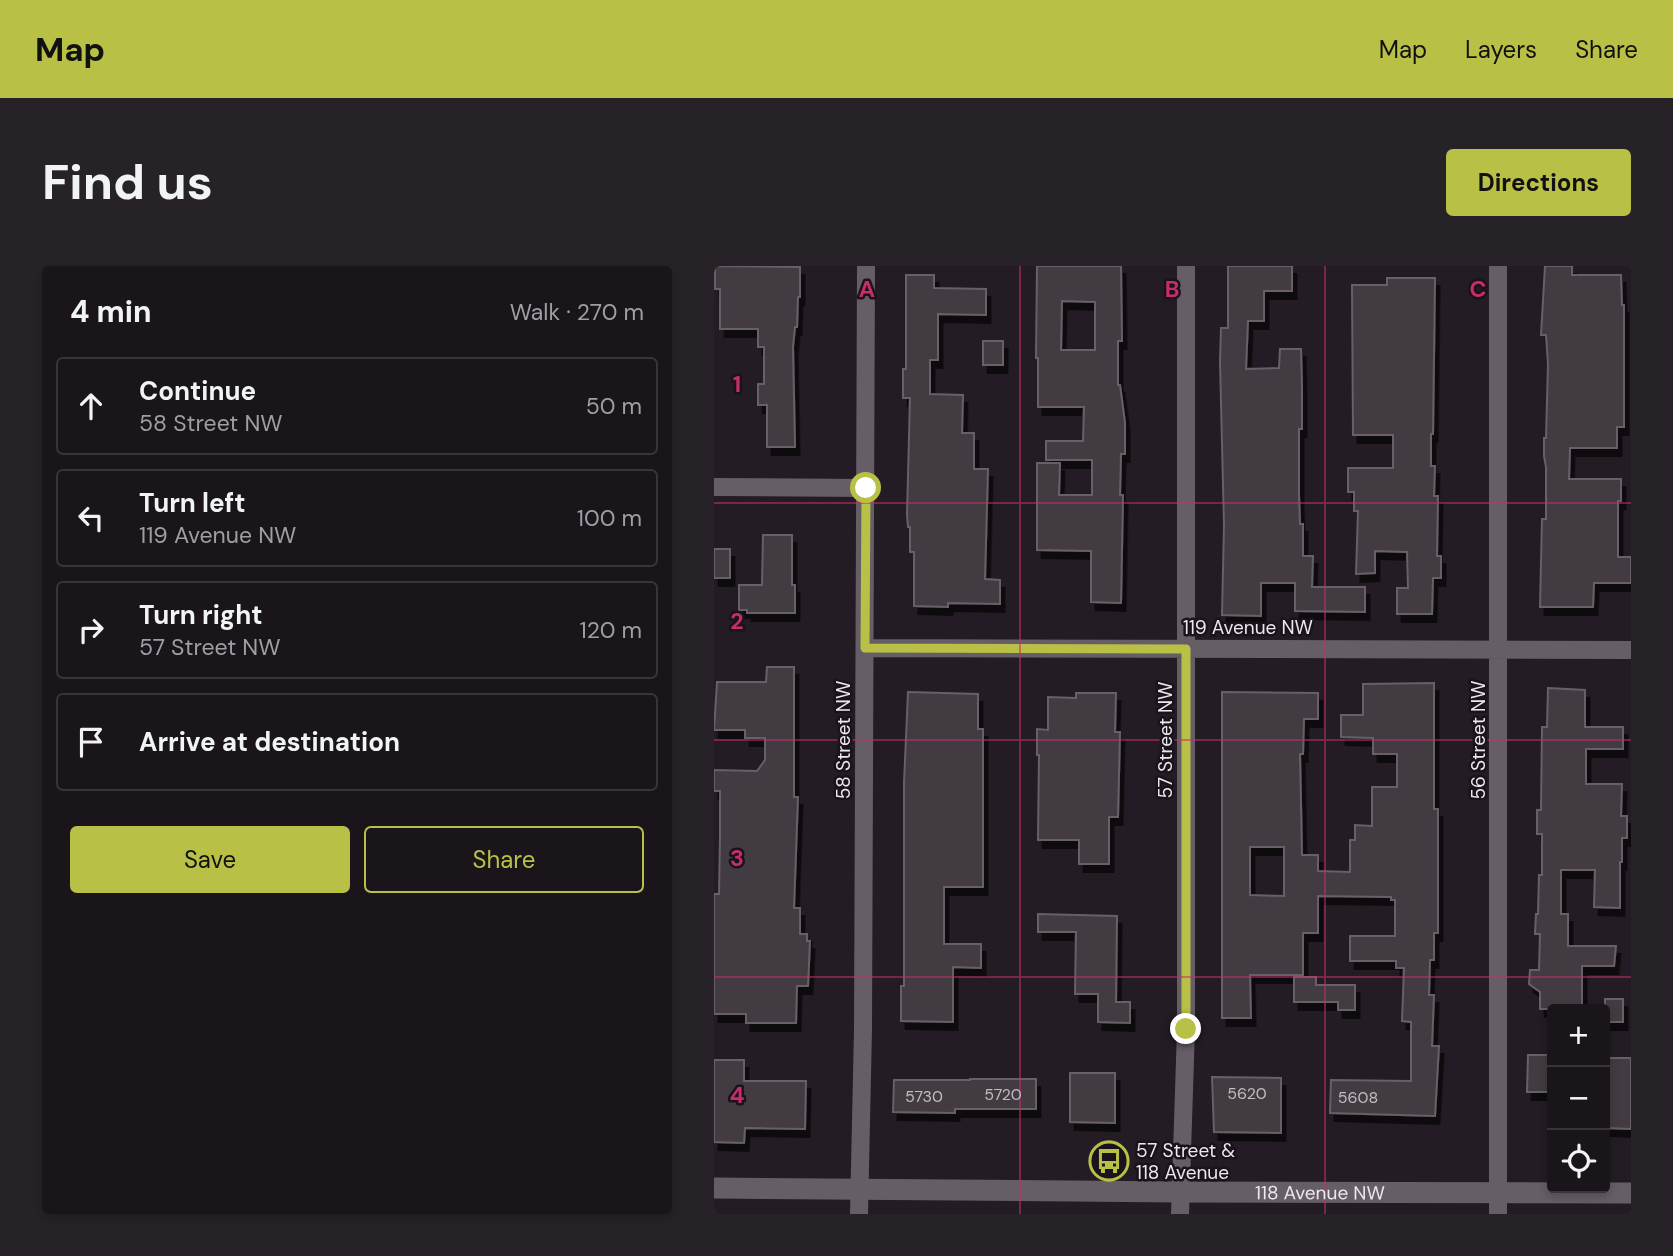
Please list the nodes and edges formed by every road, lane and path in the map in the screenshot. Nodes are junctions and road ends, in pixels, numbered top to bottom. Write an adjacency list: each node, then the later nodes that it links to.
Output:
1 (866, 266): 5 (street, 58 Street NW)
2 (1186, 266): 7 (street, 57 Street NW)
3 (1498, 266): 8 (street, 56 Street NW)
4 (714, 486): 5 (street)
5 (866, 488): 6 (street, 58 Street NW)
6 (865, 648): 7 (street, 119 Avenue NW); 11 (street, 58 Street NW)
7 (1186, 649): 8 (street, 119 Avenue NW); 12 (street, 57 Street NW)
8 (1499, 650): 9 (street, 119 Avenue NW); 13 (street, 56 Street NW)
9 (1631, 650)
10 (714, 1188): 11 (main road, 118 Avenue NW)
11 (859, 1190): 12 (main road, 118 Avenue NW); 15 (street, 58 Street NW)
12 (1180, 1192): 13 (main road, 118 Avenue NW); 16 (street, 57 Street NW)
13 (1497, 1192): 14 (main road, 118 Avenue NW); 17 (street, 56 Street NW)
14 (1631, 1193)
15 (859, 1214)
16 (1180, 1214)
17 (1498, 1214)

